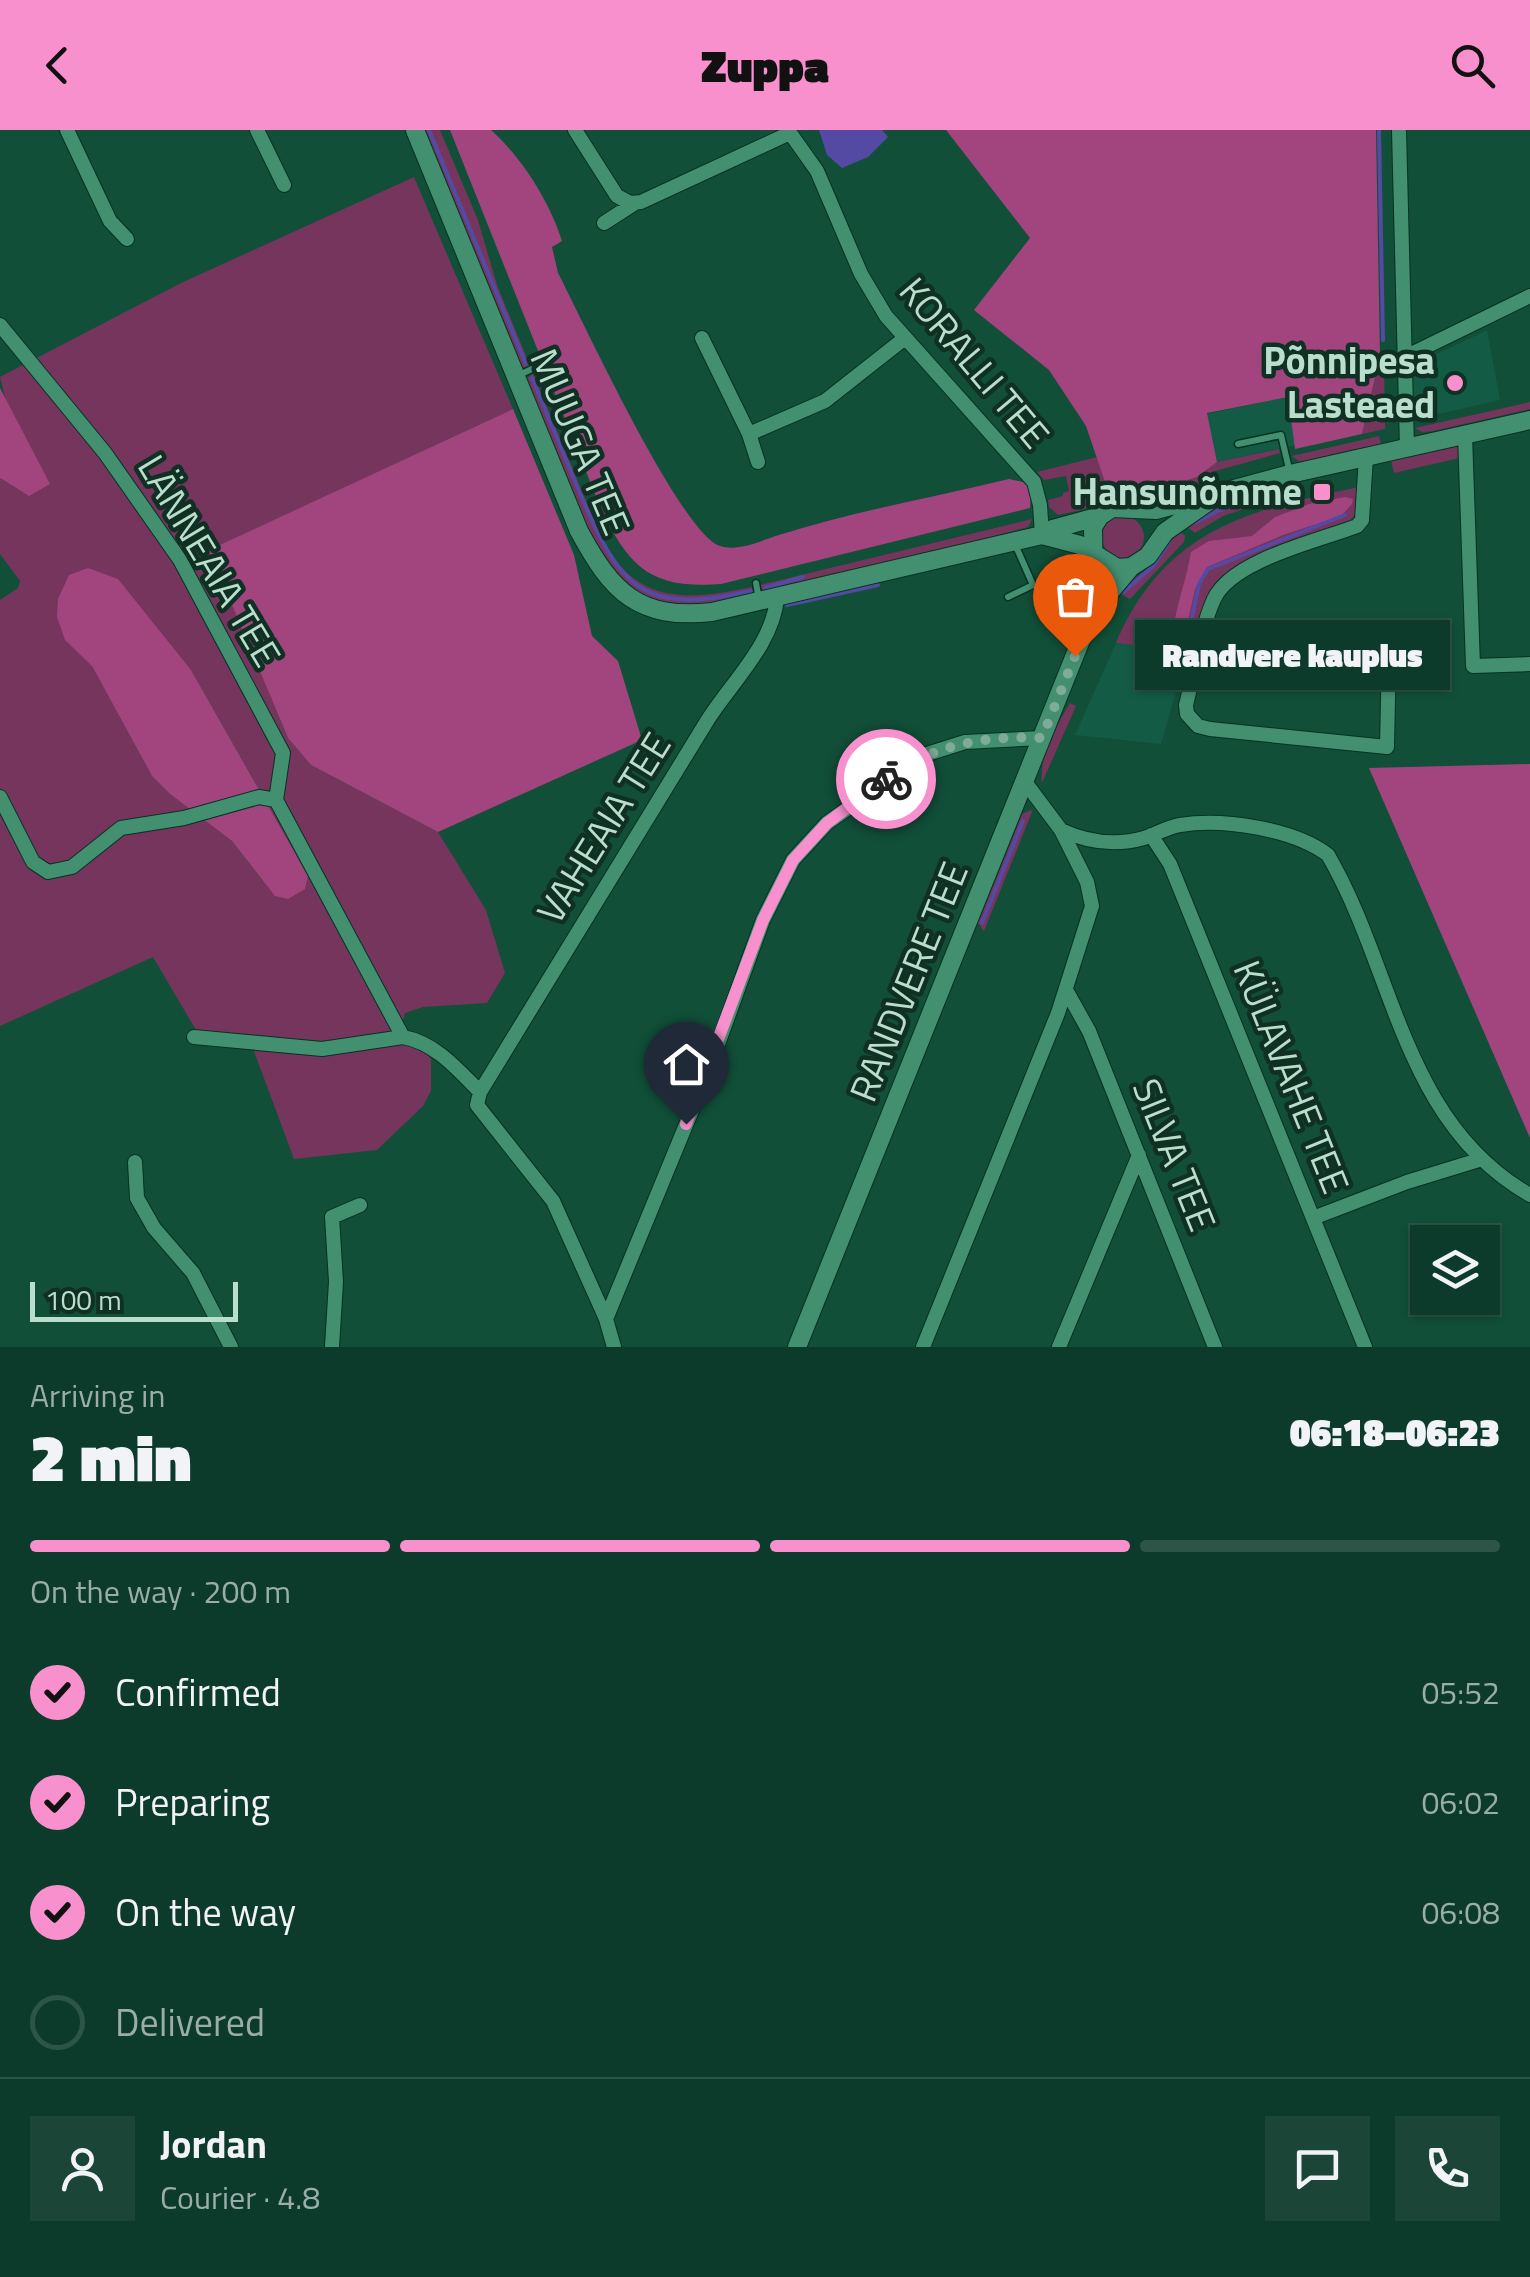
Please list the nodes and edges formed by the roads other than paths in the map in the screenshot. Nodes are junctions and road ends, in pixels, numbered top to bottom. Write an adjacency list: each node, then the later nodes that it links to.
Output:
1 (66, 130): 10 (street)
2 (257, 130): 7 (street)
3 (415, 130): 17 (street, MUUGA TEE)
4 (574, 130): 8 (street)
5 (1399, 130): 15 (street)
6 (789, 132): 8 (street); 14 (street, KORALLI TEE)
7 (284, 185)
8 (635, 202): 9 (street)
9 (604, 224)
10 (127, 238)
11 (1530, 296): 15 (street)
12 (0, 325): 42 (street, LÄNNEAIA TEE)
13 (702, 338): 19 (street)
14 (905, 338): 19 (street); 29 (street, KORALLI TEE)
15 (1402, 358): 22 (street)
16 (534, 368): 17 (lane)
17 (516, 376): 34 (street, MUUGA TEE)
18 (1530, 420): 20 (street, RANDVERE TEE)
19 (748, 434): 24 (street)
20 (1465, 435): 22 (street, RANDVERE TEE); 38 (street)
21 (1238, 444): 25 (lane)
22 (1407, 448): 23 (street, RANDVERE TEE)
23 (1366, 457): 25 (street, RANDVERE TEE); 37 (street)
24 (758, 462)
25 (1290, 474): 26 (street, RANDVERE TEE)
26 (1215, 497): 27 (street, RANDVERE TEE); 31 (street, RANDVERE TEE)
27 (1138, 510): 28 (street, RANDVERE TEE); 31 (street)
28 (1100, 516): 29 (street, MUUGA TEE); 32 (street, RANDVERE TEE)
29 (1042, 535): 30 (street, MUUGA TEE); 32 (street, MUUGA TEE)
30 (1013, 541): 34 (street, MUUGA TEE); 35 (lane)
31 (1152, 546): 33 (street, RANDVERE TEE)
32 (1096, 552): 33 (street); 36 (street, RANDVERE TEE)
33 (1131, 567): 36 (street, RANDVERE TEE)
34 (764, 594): 48 (street, VAHEAIA TEE)
35 (1008, 597)
36 (1081, 640): 39 (street, RANDVERE TEE)
37 (1389, 651)
38 (1530, 664)
39 (1042, 738): 40 (street, RANDVERE TEE); 55 (street)
40 (1024, 782): 43 (street); 60 (street, RANDVERE TEE)
41 (0, 796): 42 (street)
42 (276, 800): 47 (street)
43 (1062, 830): 44 (street); 45 (street)
44 (1151, 835): 50 (street); 54 (street, KÜLAVAHE TEE)
45 (1066, 990): 49 (street, SILVA TEE); 61 (street)
46 (194, 1037): 47 (street)
47 (404, 1037): 48 (street)
48 (480, 1092): 55 (street)
49 (1139, 1155): 56 (street, SILVA TEE); 62 (street)
50 (1482, 1159): 52 (street); 54 (street)
51 (135, 1162): 57 (street)
52 (1530, 1194)
53 (360, 1205): 58 (street)
54 (1313, 1218): 63 (street, KÜLAVAHE TEE)
55 (606, 1319): 59 (street)
56 (1212, 1344)
57 (231, 1347)
58 (332, 1347)
59 (614, 1347)
60 (797, 1347)
61 (923, 1347)
62 (1058, 1347)
63 (1365, 1347)

